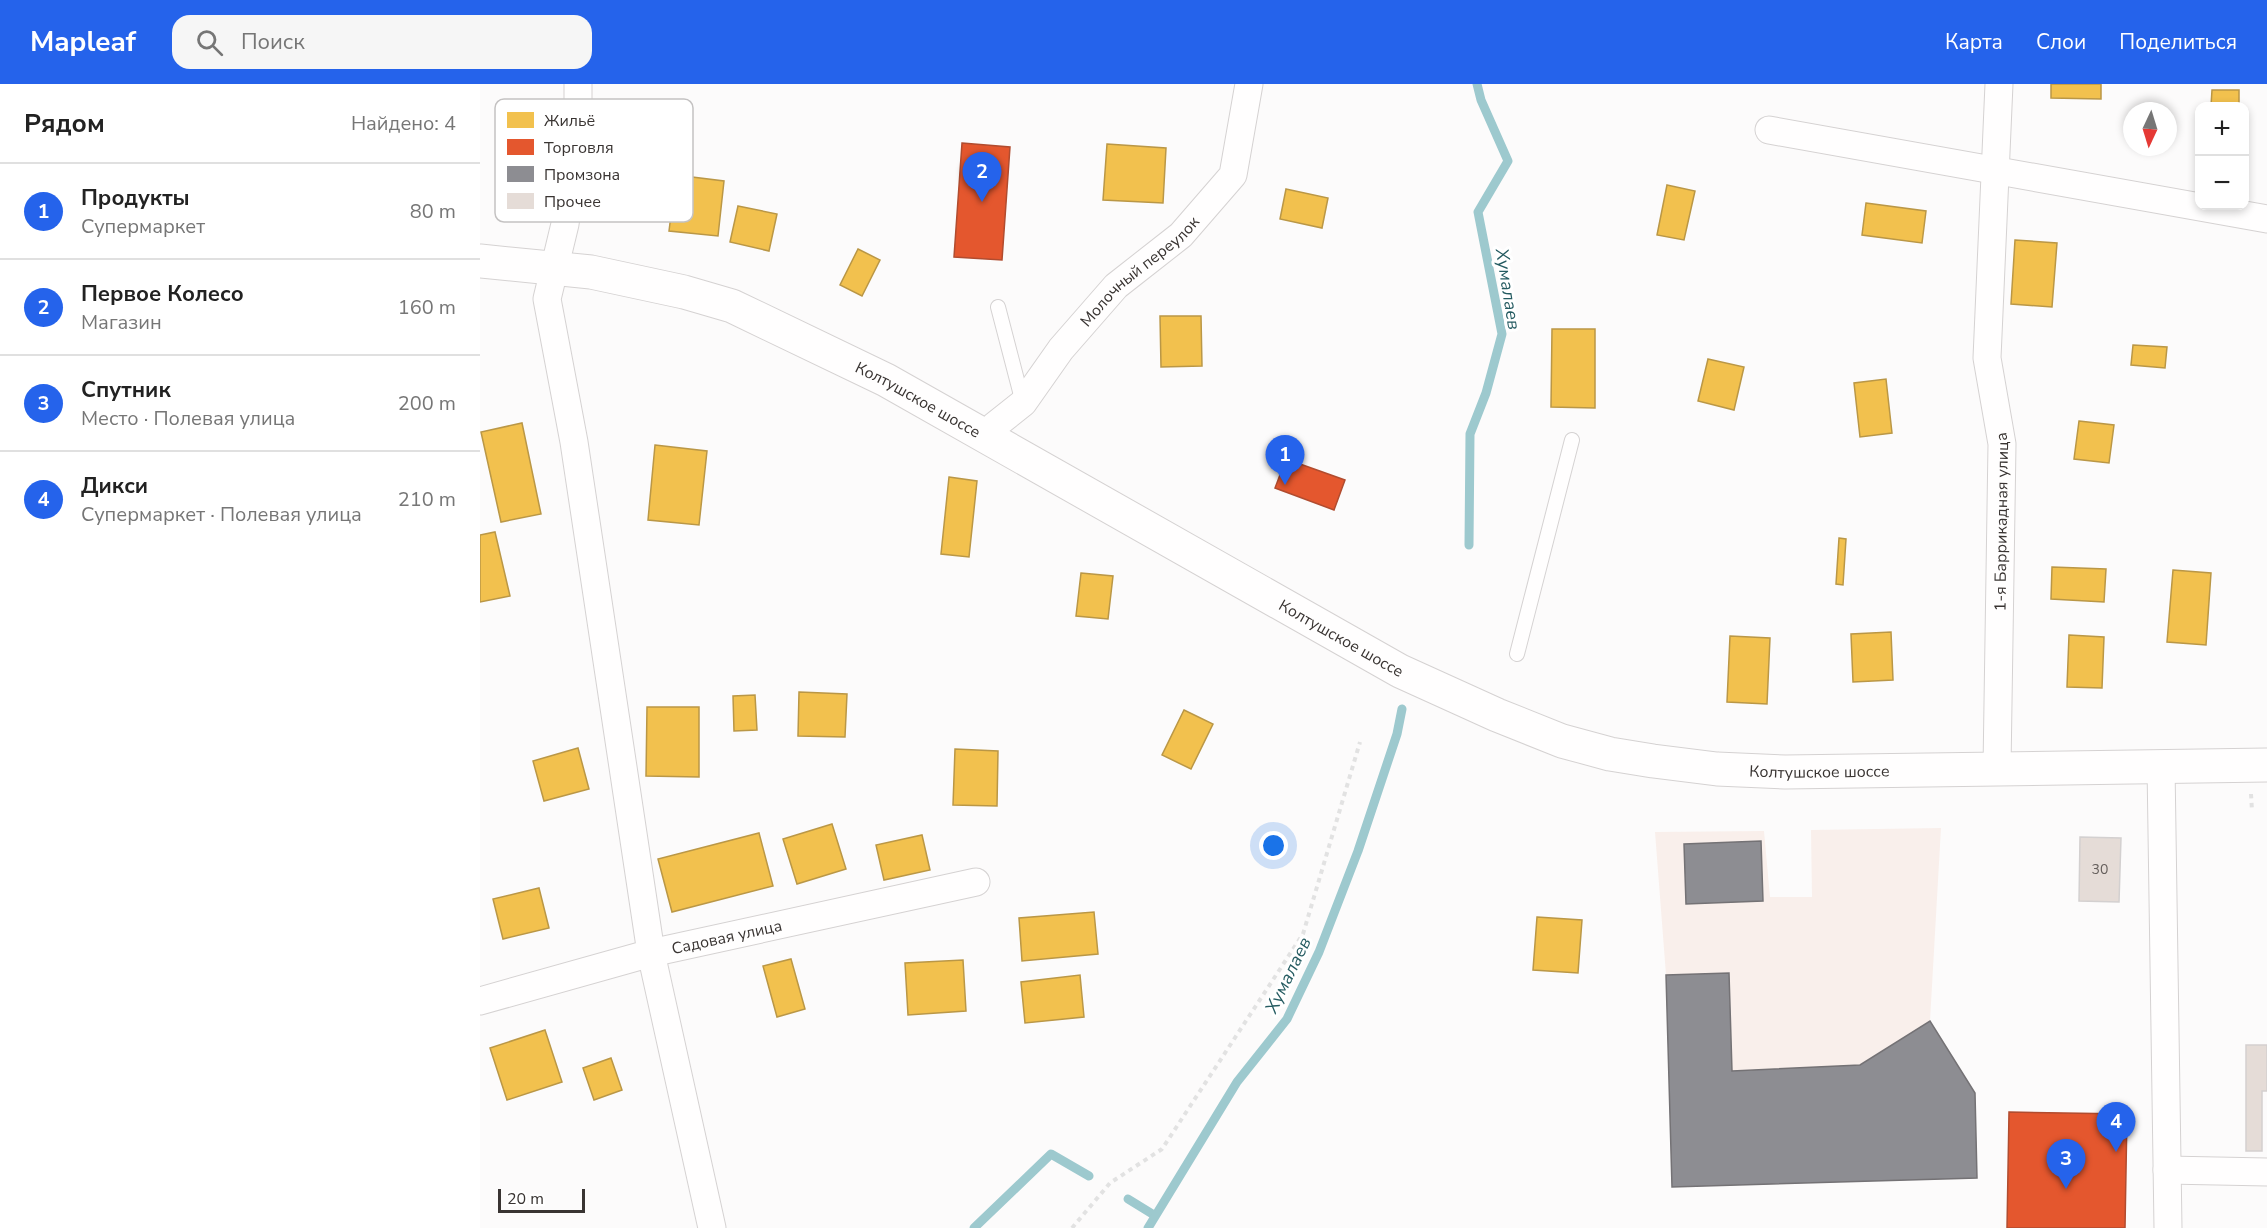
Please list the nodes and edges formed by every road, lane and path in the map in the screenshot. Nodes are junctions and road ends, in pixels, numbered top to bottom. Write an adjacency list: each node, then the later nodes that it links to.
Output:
1 (1249, 84): 10 (street, Молочный переулок)
2 (1999, 84): 4 (street, 1-я Баррикадная улица)
3 (1769, 130): 4 (street)
4 (1994, 170): 5 (street); 17 (street, 1-я Баррикадная улица)
5 (2267, 219)
6 (565, 222): 8 (street)
7 (480, 261): 8 (main road, Колтушское шоссе)
8 (555, 267): 11 (main road, Колтушское шоссе); 19 (street)
9 (998, 307): 10 (lane)
10 (1023, 403): 11 (street, Молочный переулок)
11 (989, 437): 17 (main road, Колтушское шоссе)
12 (1572, 440): 13 (lane)
13 (1517, 654)
14 (1360, 742): 24 (path)
15 (2267, 765): 16 (main road, Колтушское шоссе)
16 (2161, 766): 17 (main road, Колтушское шоссе); 21 (street)
17 (1997, 768)
18 (976, 882): 19 (street, Садовая улица)
19 (651, 953): 20 (street, Садовая улица); 23 (street)
20 (480, 1000)
21 (2168, 1170): 22 (street); 25 (street)
22 (2267, 1172)
23 (712, 1228)
24 (1072, 1228)
25 (2168, 1228)

